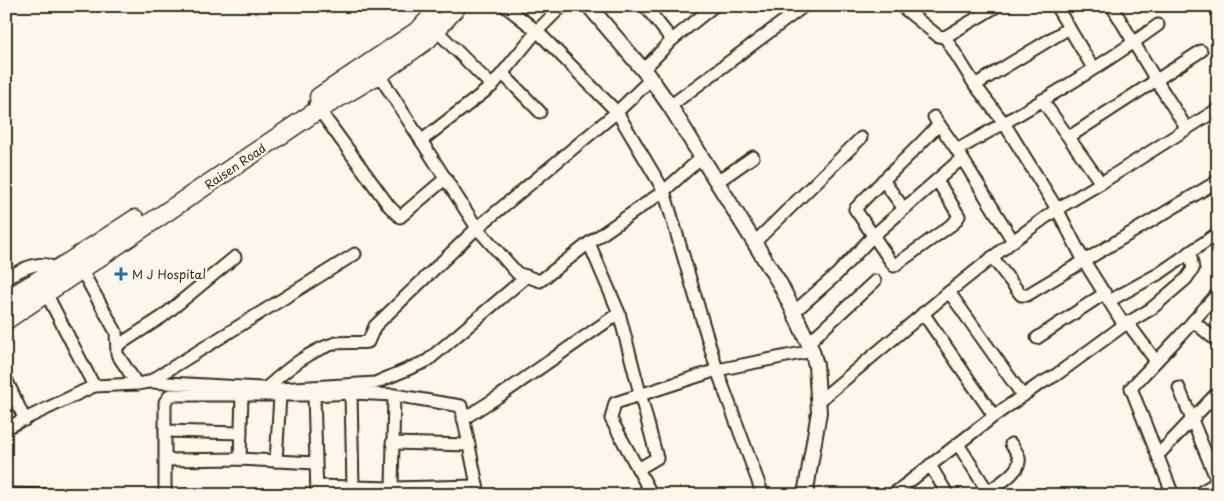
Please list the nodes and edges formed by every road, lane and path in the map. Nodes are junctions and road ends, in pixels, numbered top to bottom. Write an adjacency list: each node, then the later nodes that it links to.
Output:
1 (441, 6): 21 (main road, Raisen Road)
2 (458, 6): 15 (main road, Raisen Road)
3 (562, 6): 16 (street)
4 (589, 6): 24 (street)
5 (645, 6): 18 (street)
6 (714, 6): 18 (street)
7 (804, 6): 30 (street)
8 (901, 6): 17 (street)
9 (997, 6): 17 (street)
10 (1056, 6): 14 (street)
11 (1112, 6): 19 (street)
12 (507, 7): 16 (street)
13 (1158, 25): 19 (street)
14 (1069, 28): 22 (street); 26 (street)
15 (436, 30): 21 (main road, Raisen Road); 27 (street)
16 (537, 31): 23 (street); 33 (street)
17 (945, 37): 26 (street)
18 (672, 40): 24 (street)
19 (1134, 42): 22 (street); 25 (street)
20 (1202, 50): 25 (street)
21 (375, 68): 29 (main road, Raisen Road); 38 (street)
22 (1093, 68): 28 (street)
23 (503, 74): 27 (street); 32 (street)
24 (647, 74): 30 (street); 33 (street)
25 (1156, 80): 35 (street); 36 (street)
26 (975, 85): 34 (street)
27 (492, 86): 38 (street)
28 (1042, 100): 34 (street); 36 (street)
29 (316, 105): 42 (street); 62 (main road, Raisen Road)
30 (670, 106): 40 (street)
31 (1218, 109): 35 (street)
32 (540, 112)
33 (617, 112): 48 (street); 51 (street)
34 (1004, 123): 39 (street); 50 (street)
35 (1187, 129): 47 (street)
36 (1069, 137): 47 (street)
37 (861, 138): 56 (street)
38 (421, 141): 42 (street)
39 (959, 155): 43 (street); 44 (street); 54 (street)
40 (702, 157): 46 (street); 48 (street)
41 (753, 157): 46 (street)
42 (446, 178): 51 (street)
43 (883, 180): 49 (street); 53 (street)
44 (937, 180): 49 (street); 53 (street)
45 (1218, 181): 61 (street)
46 (717, 182): 56 (street)
47 (1101, 184): 50 (street)
48 (664, 191): 55 (street); 83 (street)
49 (904, 209): 53 (street)
50 (1057, 209): 54 (street); 61 (street)
51 (477, 228): 64 (street); 87 (street)
52 (1218, 233): 57 (street)
53 (873, 236): 72 (street)
54 (1013, 241): 60 (street)
55 (589, 243): 64 (street); 73 (street)
56 (754, 243): 72 (street)
57 (1190, 253): 70 (street); 77 (street)
58 (355, 254): 85 (street)
59 (235, 257): 80 (street)
60 (992, 257): 61 (street); 67 (street)
61 (1084, 261): 70 (street)
62 (78, 264): 63 (main road, Raisen Road); 80 (street)
63 (59, 276): 65 (street); 68 (main road, Raisen Road); 71 (main road, Raisen Road)
64 (527, 276): 87 (street)
65 (6, 279)
66 (875, 281): 81 (street)
67 (948, 292): 74 (street); 96 (street)
68 (46, 293): 75 (main road, Raisen Road); 86 (street)
69 (1218, 293): 76 (street)
70 (1107, 297): 77 (street); 78 (street)
71 (6, 300)
72 (794, 312): 81 (street)
73 (619, 313): 94 (street); 100 (street)
74 (923, 313): 97 (street); 98 (street)
75 (6, 320)
76 (1193, 321): 79 (street); 82 (street)
77 (1125, 324): 82 (street); 96 (street)
78 (1037, 338)
79 (1218, 342)
80 (116, 346): 85 (street)
81 (810, 347): 83 (street); 97 (street)
82 (1156, 360): 109 (street)
83 (717, 370): 94 (street); 127 (street)
84 (6, 379): 101 (street)
85 (143, 383): 86 (street); 87 (street)
86 (94, 386): 101 (street)
87 (266, 388)
88 (1179, 388): 99 (street)
89 (1218, 392): 99 (street)
90 (352, 393): 92 (street); 93 (street); 117 (street)
91 (242, 395): 95 (street); 103 (street); 104 (street)
92 (314, 395): 95 (street); 113 (street)
93 (394, 395): 100 (street); 105 (street)
94 (639, 395): 115 (street); 115 (street)
95 (280, 396): 112 (street)
96 (1022, 396): 98 (street)
97 (819, 401): 128 (street)
98 (994, 416): 106 (street)
99 (1192, 418): 109 (street); 116 (street)
100 (463, 419): 108 (street)
101 (25, 420): 102 (street)
102 (6, 428)
103 (165, 431): 104 (street); 111 (street)
104 (241, 433): 110 (street)
105 (392, 442): 108 (street); 118 (street)
106 (958, 444): 114 (street); 122 (street)
107 (1011, 444): 122 (street)
108 (468, 445): 120 (street)
109 (1158, 455): 130 (street)
110 (240, 459): 111 (street); 112 (street)
111 (165, 460): 125 (street)
112 (276, 461): 113 (street)
113 (315, 463): 119 (street)
114 (930, 465): 121 (street); 129 (street)
115 (638, 469): 126 (street)
116 (1218, 482): 131 (street)
117 (354, 488): 118 (street); 119 (street)
118 (392, 488): 120 (street)
119 (317, 490)
120 (478, 490)
121 (896, 493)
122 (989, 493)
123 (6, 494): 124 (street)
124 (52, 495)
125 (165, 495)
126 (652, 495)
127 (764, 495)
128 (806, 495)
129 (948, 495)
130 (1173, 495)
131 (1196, 495)

